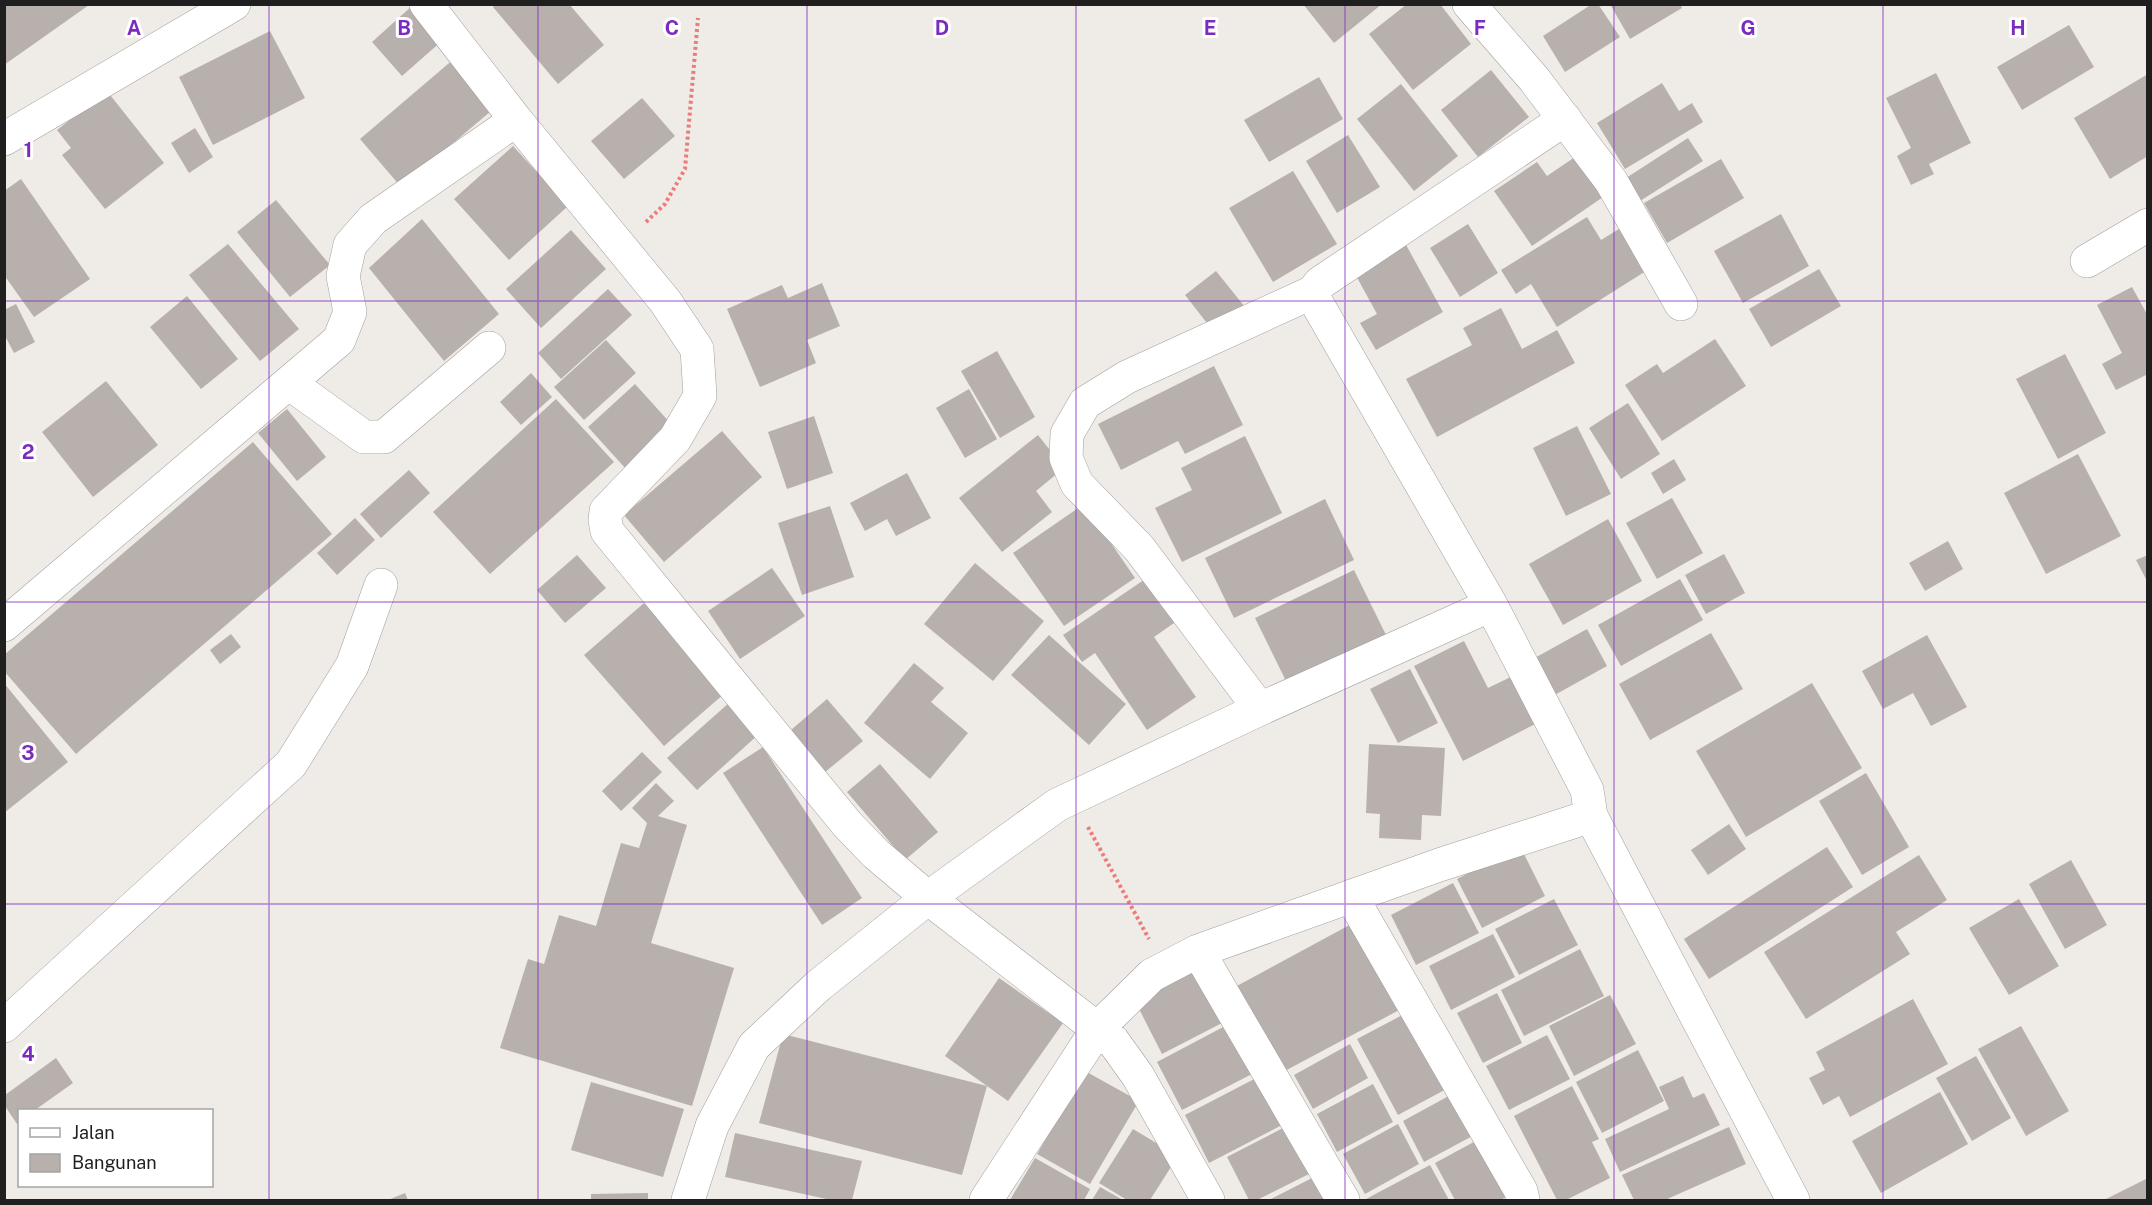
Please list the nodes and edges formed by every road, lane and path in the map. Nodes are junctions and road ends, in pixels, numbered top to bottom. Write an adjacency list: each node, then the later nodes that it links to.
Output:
1 (234, 4): 7 (street)
2 (426, 4): 6 (street)
3 (1469, 4): 5 (street)
4 (698, 18): 9 (path)
5 (1565, 119): 11 (street); 12 (street)
6 (516, 120): 9 (street); 14 (street)
7 (4, 139)
8 (2148, 225): 10 (street)
9 (620, 247): 22 (street)
10 (2087, 261)
11 (1313, 292): 16 (street); 18 (street)
12 (1681, 304)
13 (489, 348): 14 (street)
14 (289, 383): 17 (street)
15 (381, 585): 25 (street)
16 (1491, 605): 18 (street); 20 (street)
17 (4, 625)
18 (1260, 709): 19 (street)
19 (1072, 798): 22 (street); 24 (path)
20 (1591, 816): 21 (street); 32 (street)
21 (1351, 896): 23 (street); 31 (street)
22 (928, 898): 26 (street); 28 (street)
23 (1198, 951): 24 (street); 30 (street)
24 (1165, 968): 26 (street)
25 (4, 1026)
26 (1098, 1028): 27 (street); 29 (street)
27 (1202, 1197)
28 (688, 1200)
29 (986, 1200)
30 (1343, 1200)
31 (1523, 1200)
32 (1793, 1200)

